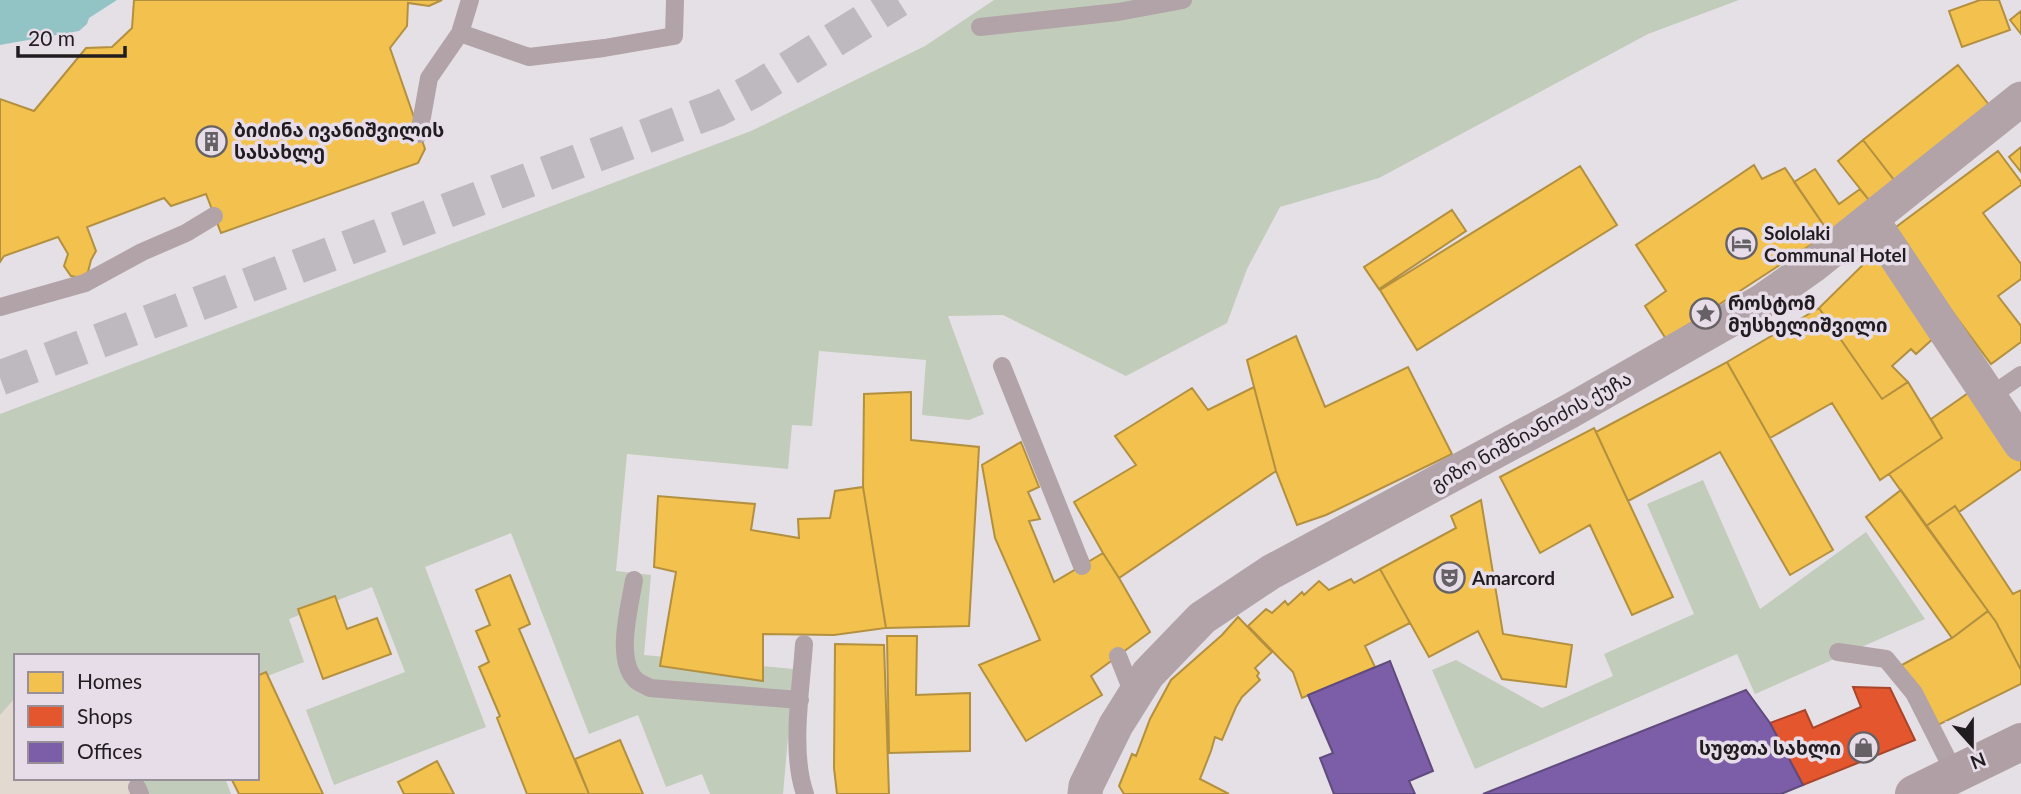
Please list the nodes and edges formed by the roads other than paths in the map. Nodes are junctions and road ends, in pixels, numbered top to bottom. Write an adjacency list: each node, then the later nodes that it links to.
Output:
1 (470, 0): 5 (lane)
2 (675, 0): 5 (lane)
3 (1184, 0): 4 (lane)
4 (980, 27)
5 (460, 33): 7 (lane)
6 (2021, 99): 9 (street, გიზო ნიშნიანიძის ქუჩა)
7 (419, 134)
8 (214, 216): 10 (lane)
9 (1871, 219): 13 (street); 19 (street, გიზო ნიშნიანიძის ქუჩა)
10 (0, 307)
11 (1002, 366): 14 (lane)
12 (2021, 374): 13 (lane)
13 (2010, 420)
14 (1082, 566)
15 (634, 580): 20 (lane)
16 (804, 644): 20 (lane)
17 (1838, 652): 22 (lane)
18 (1118, 656): 19 (lane)
19 (1134, 695): 24 (street, გიზო ნიშნიანიძის ქუჩა)
20 (800, 700): 23 (lane)
21 (2021, 742): 22 (main road)
22 (1955, 774): 25 (main road)
23 (805, 794)
24 (1085, 794)
25 (1914, 794)

